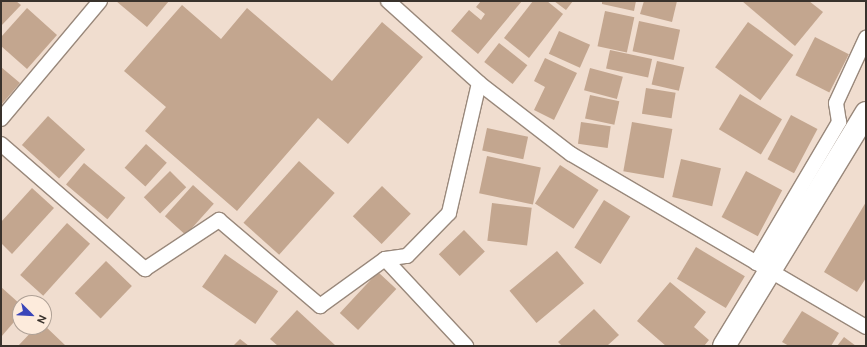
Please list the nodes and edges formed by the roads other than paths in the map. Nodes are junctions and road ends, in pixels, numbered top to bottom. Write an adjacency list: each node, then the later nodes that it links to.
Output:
1 (100, 1): 6 (lane)
2 (388, 1): 4 (lane)
3 (866, 38): 9 (lane)
4 (479, 84): 8 (lane); 9 (lane)
5 (866, 113): 9 (street)
6 (1, 119)
7 (1, 144): 8 (lane)
8 (385, 259): 11 (lane)
9 (763, 267): 10 (lane); 12 (street)
10 (863, 321)
11 (466, 346)
12 (724, 346)

